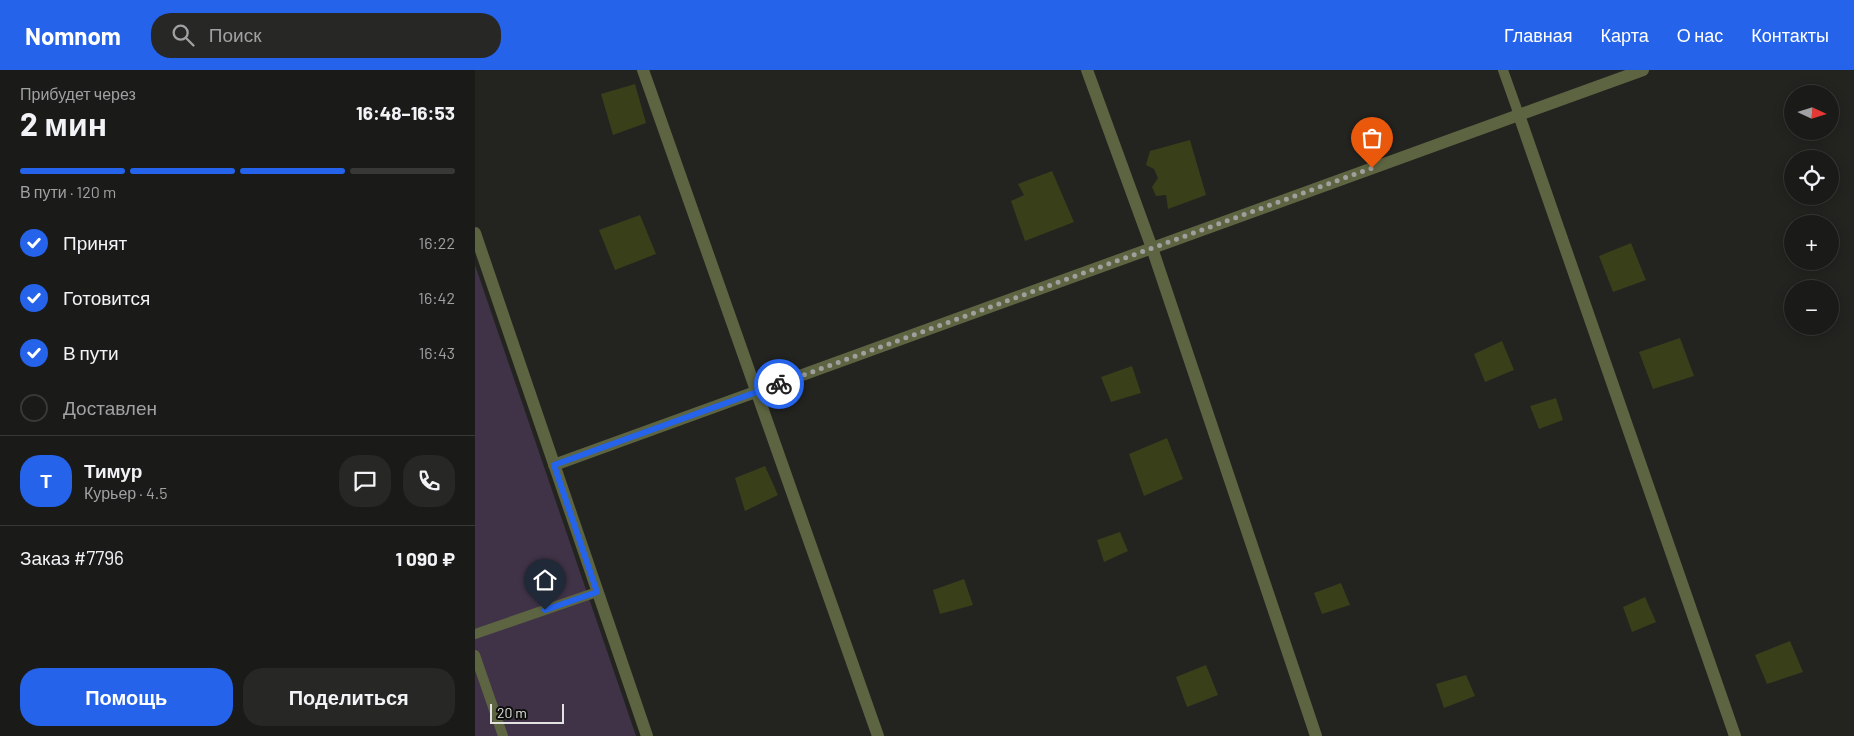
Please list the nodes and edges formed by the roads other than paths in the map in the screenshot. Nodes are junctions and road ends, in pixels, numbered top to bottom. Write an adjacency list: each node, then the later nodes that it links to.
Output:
1 (643, 70): 8 (street)
2 (1087, 70): 7 (street)
3 (1503, 70): 5 (lane)
4 (1643, 70): 5 (street)
5 (1519, 115): 7 (street); 17 (street)
6 (475, 233): 9 (street)
7 (1152, 248): 8 (street); 16 (street)
8 (757, 392): 9 (street); 15 (street)
9 (554, 465): 10 (street)
10 (597, 592): 11 (lane); 14 (street)
11 (475, 634)
12 (475, 655): 13 (lane)
13 (503, 736)
14 (647, 736)
15 (878, 736)
16 (1316, 736)
17 (1735, 736)

